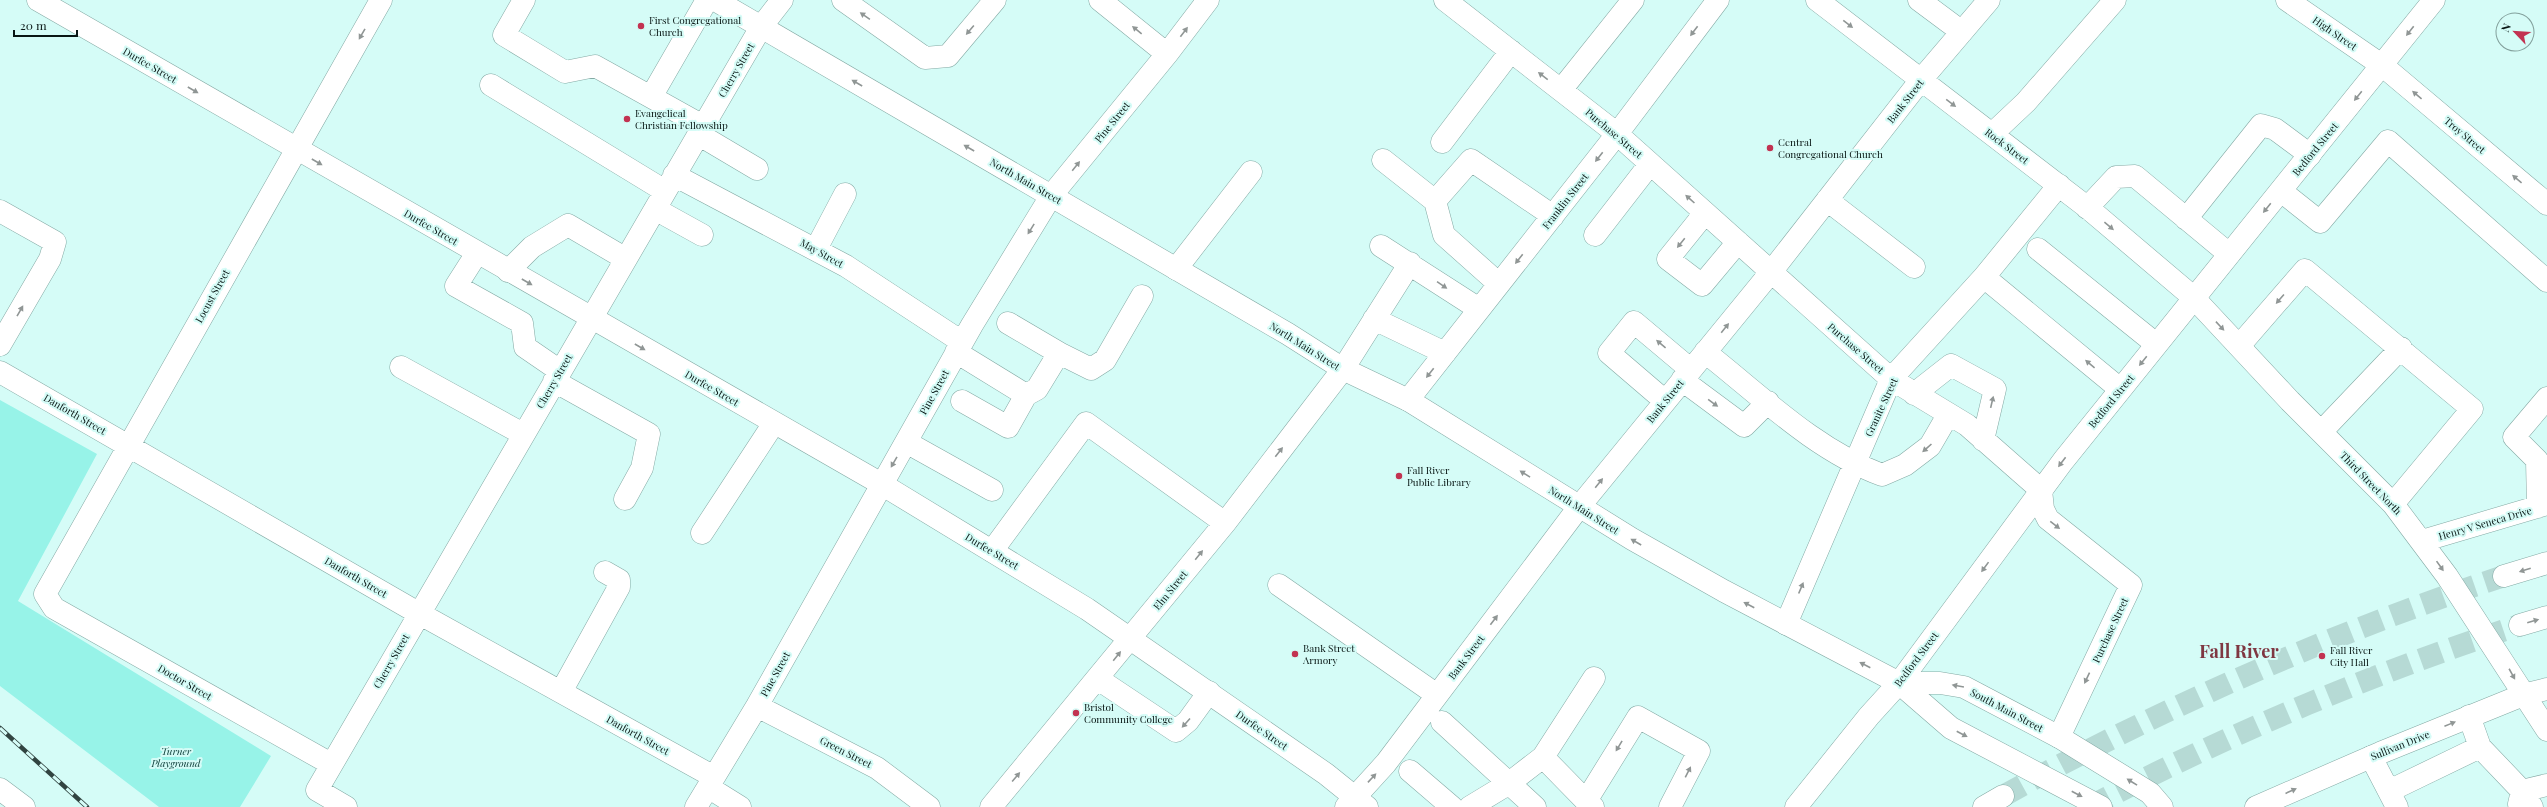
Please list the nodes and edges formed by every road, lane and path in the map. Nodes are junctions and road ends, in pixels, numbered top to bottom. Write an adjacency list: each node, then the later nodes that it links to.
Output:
1 (38, 0): 33 (main road, Durfee Street, one-way to 33)
2 (381, 0): 33 (main road, Locust Street, one-way to 33)
3 (524, 0): 28 (main road)
4 (707, 0): 28 (main road)
5 (715, 0): 20 (main road, North Main Street)
6 (782, 0): 20 (main road, Cherry Street)
7 (843, 0): 8 (main road, one-way to 7)
8 (995, 0)
9 (1100, 0): 23 (main road, one-way to 9)
10 (1208, 0): 23 (main road, Pine Street, one-way to 10)
11 (1446, 0): 22 (main road, Purchase Street)
12 (1633, 0): 27 (main road)
13 (1718, 0): 30 (main road, Franklin Street, one-way to 30)
14 (1817, 0): 25 (main road, Rock Street, one-way to 25)
15 (1919, 0): 21 (main road)
16 (1989, 0): 21 (main road, Bank Street)
17 (2114, 0): 31 (main road)
18 (2287, 0): 24 (main road, High Street)
19 (2434, 0): 24 (main road, Bedford Street, one-way to 24)
20 (761, 27): 29 (main road, Cherry Street); 43 (main road, North Main Street, one-way to 20)
21 (1962, 32): 25 (main road, Bank Street)
22 (1511, 51): 27 (main road, Purchase Street, one-way to 22); 32 (main road)
23 (1167, 54): 43 (main road, Pine Street, one-way to 23)
24 (2383, 66): 34 (main road, Bedford Street, one-way to 34); 46 (main road, Troy Street, one-way to 24)
25 (1920, 81): 31 (main road, Rock Street, one-way to 31); 44 (main road, Bank Street)
26 (491, 85): 40 (main road)
27 (1561, 90): 30 (main road, Purchase Street)
28 (651, 97): 29 (main road)
29 (701, 130): 37 (main road); 40 (main road, Cherry Street)
30 (1617, 134): 36 (main road, Purchase Street); 50 (main road, Franklin Street, one-way to 50)
31 (1992, 134): 39 (main road, Rock Street)
32 (1442, 142)
33 (295, 149): 58 (main road, Durfee Street, one-way to 58); 103 (main road, Locust Street)
34 (2310, 156): 41 (main road, Bedford Street); 51 (main road)
35 (1383, 160): 45 (main road)
36 (1650, 164): 49 (main road, Purchase Street, one-way to 36); 53 (main road)
37 (758, 169)
38 (1251, 172): 63 (main road)
39 (2059, 186): 47 (main road, Rock Street); 66 (main road, Granite Street)
40 (665, 191): 52 (main road); 56 (main road, May Street); 60 (main road, Cherry Street)
41 (2281, 191): 59 (main road, Bedford Street, one-way to 59); 67 (main road)
42 (845, 194): 56 (main road)
43 (1051, 196): 63 (main road, North Main Street); 78 (main road, Pine Street, one-way to 78)
44 (1827, 200): 62 (main road); 65 (main road, Bank Street)
45 (1435, 201): 50 (main road); 68 (main road)
46 (2547, 204)
47 (2087, 208): 51 (main road); 70 (main road, Rock Street, one-way to 70)
48 (0, 211): 76 (main road, one-way to 48)
49 (1705, 213): 54 (main road, Purchase Street); 54 (main road, one-way to 54)
50 (1553, 216): 68 (main road, Franklin Street, one-way to 68)
51 (2186, 219): 59 (main road)
52 (702, 235)
53 (1595, 235)
54 (1738, 242): 65 (main road, Purchase Street)
55 (1381, 246): 61 (main road)
56 (816, 249): 78 (main road, May Street)
57 (2038, 249): 75 (main road)
58 (477, 253): 64 (main road, Durfee Street); 87 (main road)
59 (2229, 254): 70 (main road, Bedford Street)
60 (626, 259): 64 (main road); 72 (main road, Cherry Street)
61 (1410, 263): 71 (main road, one-way to 71); 73 (main road, Elm Street)
62 (1914, 267)
63 (1176, 269): 84 (main road, North Main Street)
64 (508, 271): 72 (main road, Durfee Street, one-way to 72)
65 (1771, 272): 80 (main road, Bank Street, one-way to 65); 88 (main road, Purchase Street)
66 (1984, 277): 88 (main road, Granite Street); 89 (main road, one-way to 66)
67 (2547, 281)
68 (1500, 284): 71 (main road, Franklin Street)
69 (1142, 296): 81 (main road)
70 (2194, 297): 75 (main road, Bedford Street); 77 (main road, Third Street North, one-way to 77)
71 (1479, 309): 82 (main road, Franklin Street)
72 (591, 318): 87 (main road, Cherry Street); 98 (main road, Durfee Street, one-way to 98)
73 (1374, 319): 82 (main road); 84 (main road, Elm Street)
74 (1008, 323): 81 (main road)
75 (2156, 344): 89 (main road, Bedford Street, one-way to 89)
76 (0, 345)
77 (2239, 346): 79 (main road, one-way to 77); 99 (main road, Third Street North)
78 (959, 347): 91 (main road, May Street); 102 (main road, Pine Street)
79 (2401, 348): 99 (main road); 109 (main road)
80 (1705, 352): 86 (main road, Bank Street); 96 (main road)
81 (1059, 353): 91 (main road)
82 (1445, 353): 93 (main road, Franklin Street, one-way to 93)
83 (401, 367): 100 (main road)
84 (1343, 369): 93 (main road, North Main Street); 112 (main road, Elm Street, one-way to 84)
85 (0, 372): 103 (main road, Danforth Street)
86 (1686, 375): 95 (main road, Bank Street); 95 (main road, one-way to 95); 96 (main road, one-way to 96)
87 (557, 376): 100 (main road, Cherry Street); 108 (main road)
88 (1891, 379): 90 (main road, Purchase Street); 104 (main road, Granite Street)
89 (2120, 389): 107 (main road, Bedford Street, one-way to 107)
90 (1914, 394): 97 (main road, Purchase Street); 101 (main road, one-way to 90)
91 (1026, 395): 94 (main road)
92 (2547, 398): 110 (main road)
93 (1408, 400): 111 (main road, North Main Street, one-way to 93)
94 (962, 401)
95 (1665, 401): 111 (main road, Bank Street, one-way to 95)
96 (1768, 402): 104 (main road)
97 (1948, 415): 101 (main road, Purchase Street); 104 (main road, one-way to 104)
98 (774, 423): 105 (main road, Durfee Street); 113 (main road)
99 (2321, 432): 109 (main road, Third Street North)
100 (523, 434): 121 (main road, Cherry Street)
101 (1983, 440): 107 (main road, Purchase Street)
102 (906, 442): 105 (main road, Pine Street, one-way to 105); 106 (main road)
103 (129, 445): 120 (main road, Locust Street); 121 (main road, Danforth Street)
104 (1854, 464): 123 (main road, Granite Street, one-way to 104)
105 (882, 484): 115 (main road, Durfee Street); 134 (main road, Pine Street)
106 (992, 490)
107 (2041, 490): 128 (main road, Bedford Street, one-way to 128); 138 (main road, Purchase Street, one-way to 138)
108 (625, 499)
109 (2393, 504): 114 (main road, Third Street North)
110 (2543, 506): 114 (main road, Henry V Seneca Drive)
111 (1579, 507): 123 (main road, North Main Street, one-way to 111); 133 (main road, Bank Street, one-way to 111)
112 (1225, 523): 115 (main road); 125 (main road, Elm Street, one-way to 112)
113 (702, 533)
114 (2422, 541): 132 (main road, Third Street North, one-way to 132)
115 (992, 551): 125 (main road, Durfee Street)
116 (2547, 563): 118 (main road, one-way to 118)
117 (605, 572): 130 (main road)
118 (2504, 576)
119 (1278, 585): 133 (main road)
120 (45, 594): 142 (main road, Doctor Street)
121 (419, 613): 130 (main road, Danforth Street); 142 (main road, Cherry Street)
122 (2547, 617): 124 (main road, one-way to 122)
123 (1786, 624): 128 (main road, North Main Street, one-way to 123)
124 (2520, 625)
125 (1131, 639): 127 (main road, Elm Street, one-way to 125); 131 (main road, Durfee Street)
126 (1594, 678): 140 (main road)
127 (1098, 679): 131 (main road, one-way to 127); 157 (main road, Elm Street, one-way to 127)
128 (1899, 683): 138 (main road, South Main Street, one-way to 128); 162 (main road, Bedford Street); 163 (main road, one-way to 163)
129 (2547, 689): 132 (main road, Sullivan Drive)
130 (560, 692): 144 (main road, Danforth Street)
131 (1209, 692): 150 (main road, Durfee Street)
132 (2523, 695): 135 (main road, Sullivan Drive); 137 (main road, Third Street North)
133 (1437, 696): 150 (main road, Bank Street, one-way to 133)
134 (757, 706): 144 (main road, Pine Street); 156 (main road, Green Street)
135 (2469, 716): 139 (main road); 141 (main road, Sullivan Drive, one-way to 135)
136 (1442, 722): 145 (main road)
137 (2547, 730)
138 (2059, 737): 164 (main road, South Main Street, one-way to 138)
139 (2480, 747): 148 (main road); 149 (main road)
140 (1543, 757): 145 (main road); 151 (main road)
141 (2371, 757): 148 (main road); 165 (main road, Sullivan Drive, one-way to 141)
142 (331, 764): 153 (main road, Cherry Street)
143 (1410, 771): 158 (main road)
144 (711, 782): 154 (main road, Pine Street); 155 (main road, Danforth Street)
145 (1508, 784): 159 (main road); 160 (main road)
146 (2547, 785): 149 (main road)
147 (0, 789): 152 (main road)
148 (2393, 799)
149 (2524, 802)
150 (1356, 803)
151 (1589, 804): 161 (main road, one-way to 151)
152 (24, 807)
153 (346, 807)
154 (696, 807)
155 (740, 807)
156 (929, 807)
157 (991, 807)
158 (1452, 807)
159 (1470, 807)
160 (1535, 807)
161 (1670, 807)
162 (1796, 807)
163 (2100, 807)
164 (2162, 807)
165 (2256, 807)

